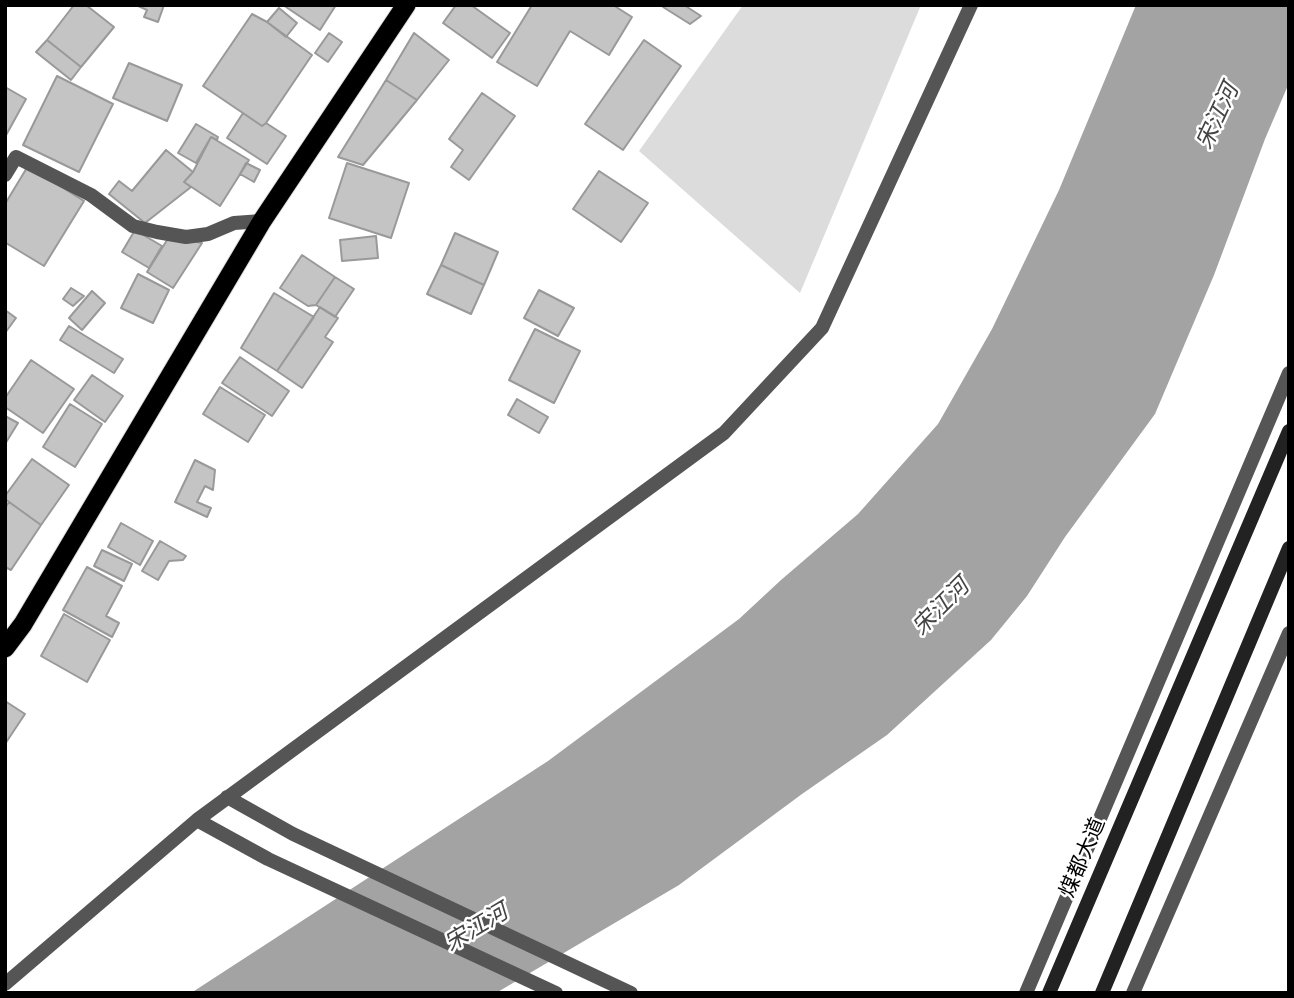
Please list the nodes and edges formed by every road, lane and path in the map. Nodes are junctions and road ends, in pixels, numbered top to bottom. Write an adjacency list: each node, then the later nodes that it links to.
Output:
1 (406, 5): 4 (highway)
2 (971, 5): 10 (street)
3 (5, 175): 4 (street)
4 (262, 221): 9 (highway)
5 (1289, 373): 15 (street)
6 (1289, 430): 16 (main road, 煤都大道)
7 (1289, 548): 17 (main road)
8 (1289, 633): 18 (street)
9 (5, 648)
10 (227, 797): 11 (street); 13 (street)
11 (197, 820): 12 (street); 14 (street)
12 (5, 984)
13 (630, 992)
14 (556, 993)
15 (1026, 993)
16 (1049, 993)
17 (1102, 993)
18 (1133, 993)

